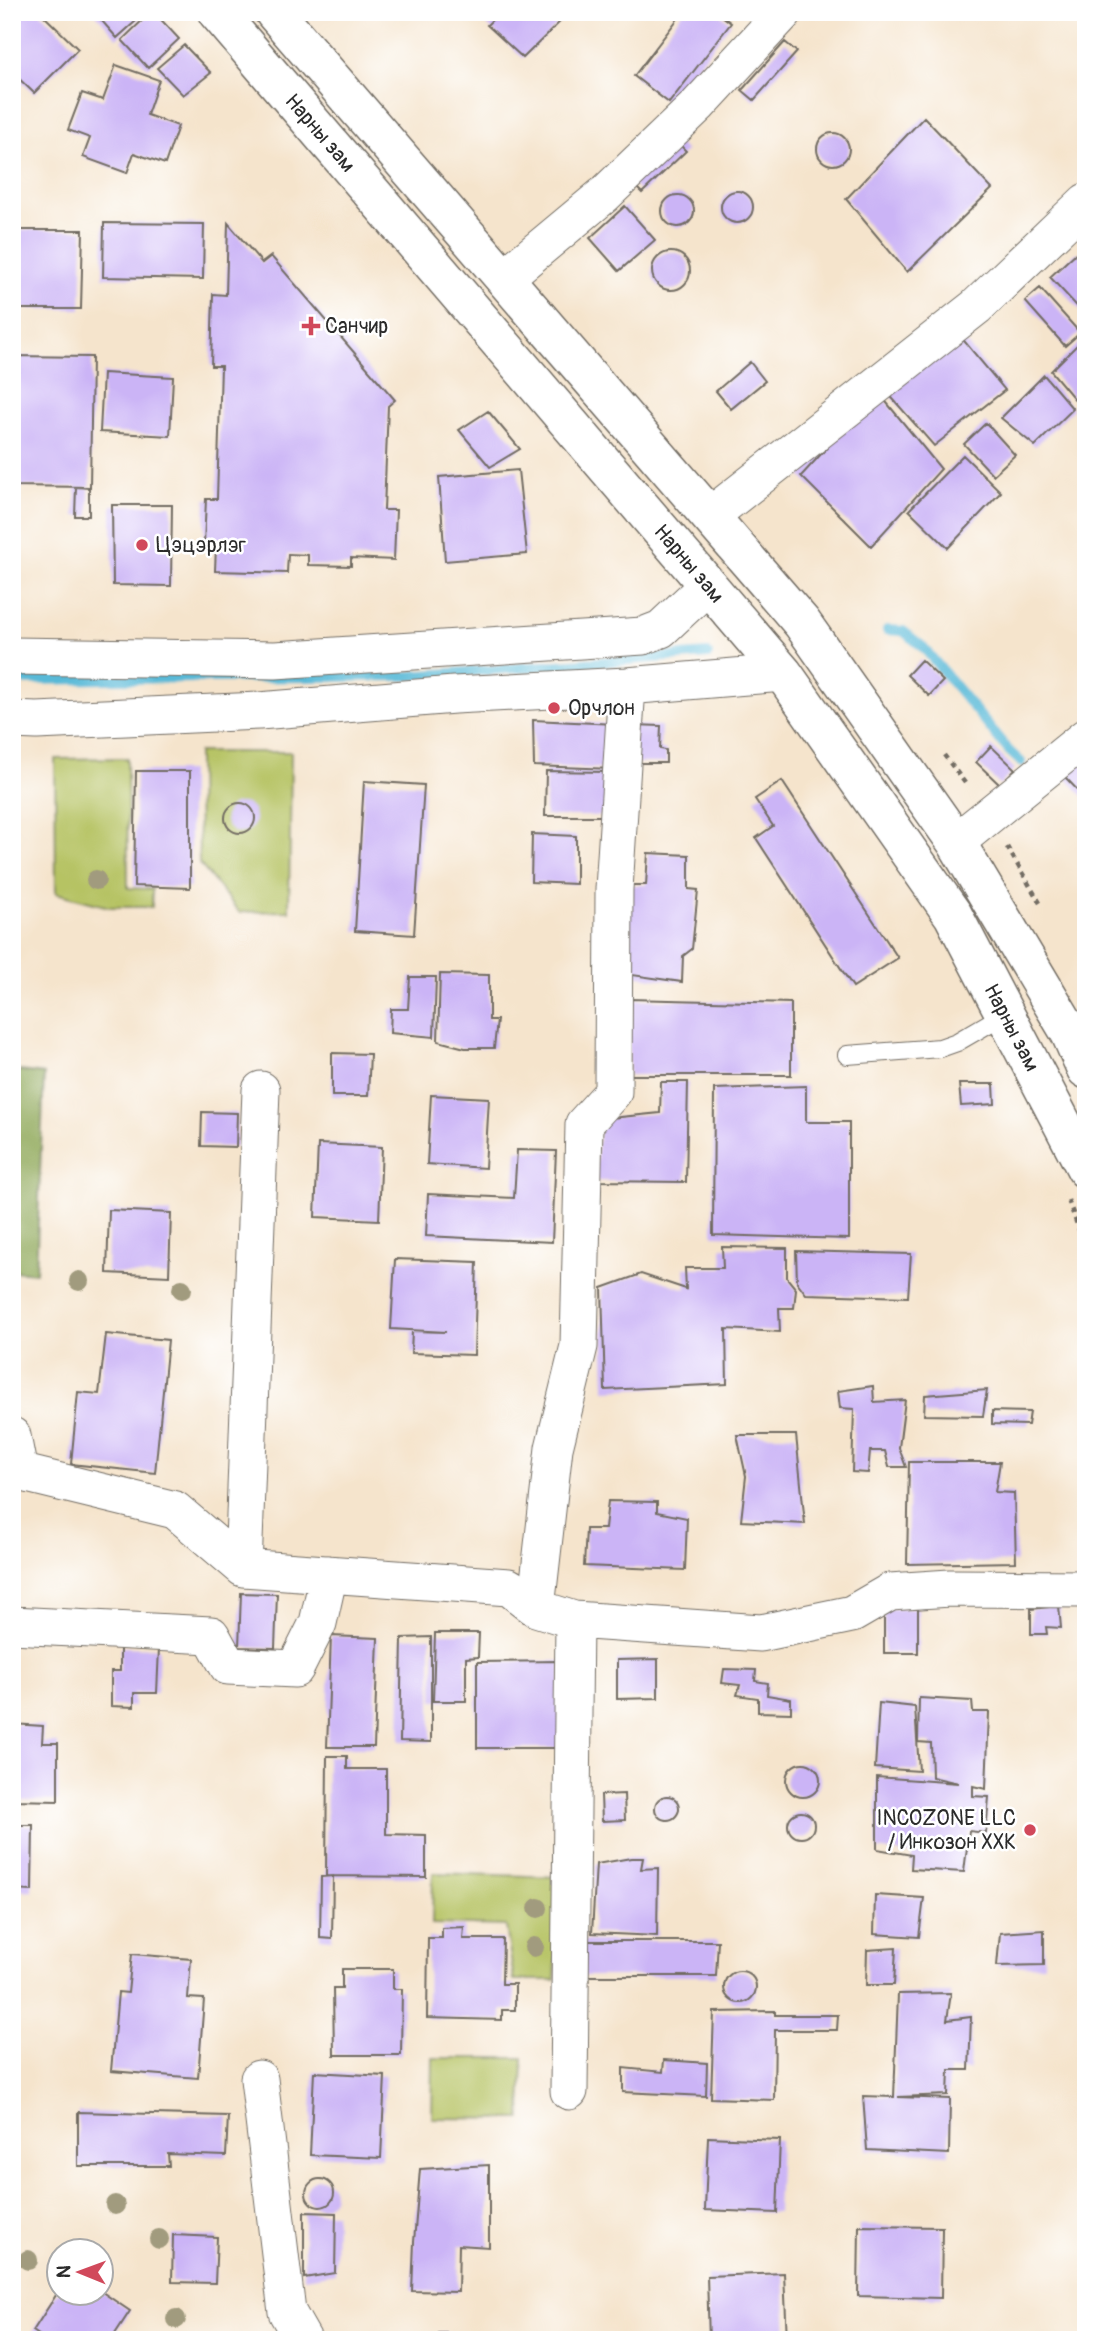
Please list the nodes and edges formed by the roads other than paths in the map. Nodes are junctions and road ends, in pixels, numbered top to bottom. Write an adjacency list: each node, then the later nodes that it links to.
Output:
1 (216, 12): 5 (main road, Нарны зам)
2 (274, 12): 4 (main road, Нарны зам)
3 (784, 12): 7 (street)
4 (308, 52): 5 (main road); 7 (main road, Нарны зам)
5 (276, 80): 9 (main road, Нарны зам)
6 (1086, 202): 8 (street)
7 (504, 278): 8 (main road, Нарны зам)
8 (710, 516): 15 (main road, Нарны зам)
9 (708, 585): 10 (street); 11 (main road, Нарны зам)
10 (12, 656)
11 (783, 673): 12 (street); 16 (main road, Нарны зам)
12 (627, 686): 13 (street); 25 (street)
13 (12, 720)
14 (1086, 737): 15 (street)
15 (956, 842): 18 (main road, Нарны зам)
16 (1005, 1014): 17 (lane); 20 (main road, Нарны зам)
17 (847, 1055)
18 (1086, 1069)
19 (261, 1090): 22 (street)
20 (1086, 1169)
21 (12, 1436): 22 (street)
22 (243, 1568): 23 (street)
23 (329, 1574): 25 (street); 27 (street)
24 (1086, 1589): 26 (street)
25 (536, 1608): 26 (street)
26 (574, 1620): 29 (street)
27 (12, 1625)
28 (259, 2079): 30 (street)
29 (569, 2091)
30 (303, 2340)

